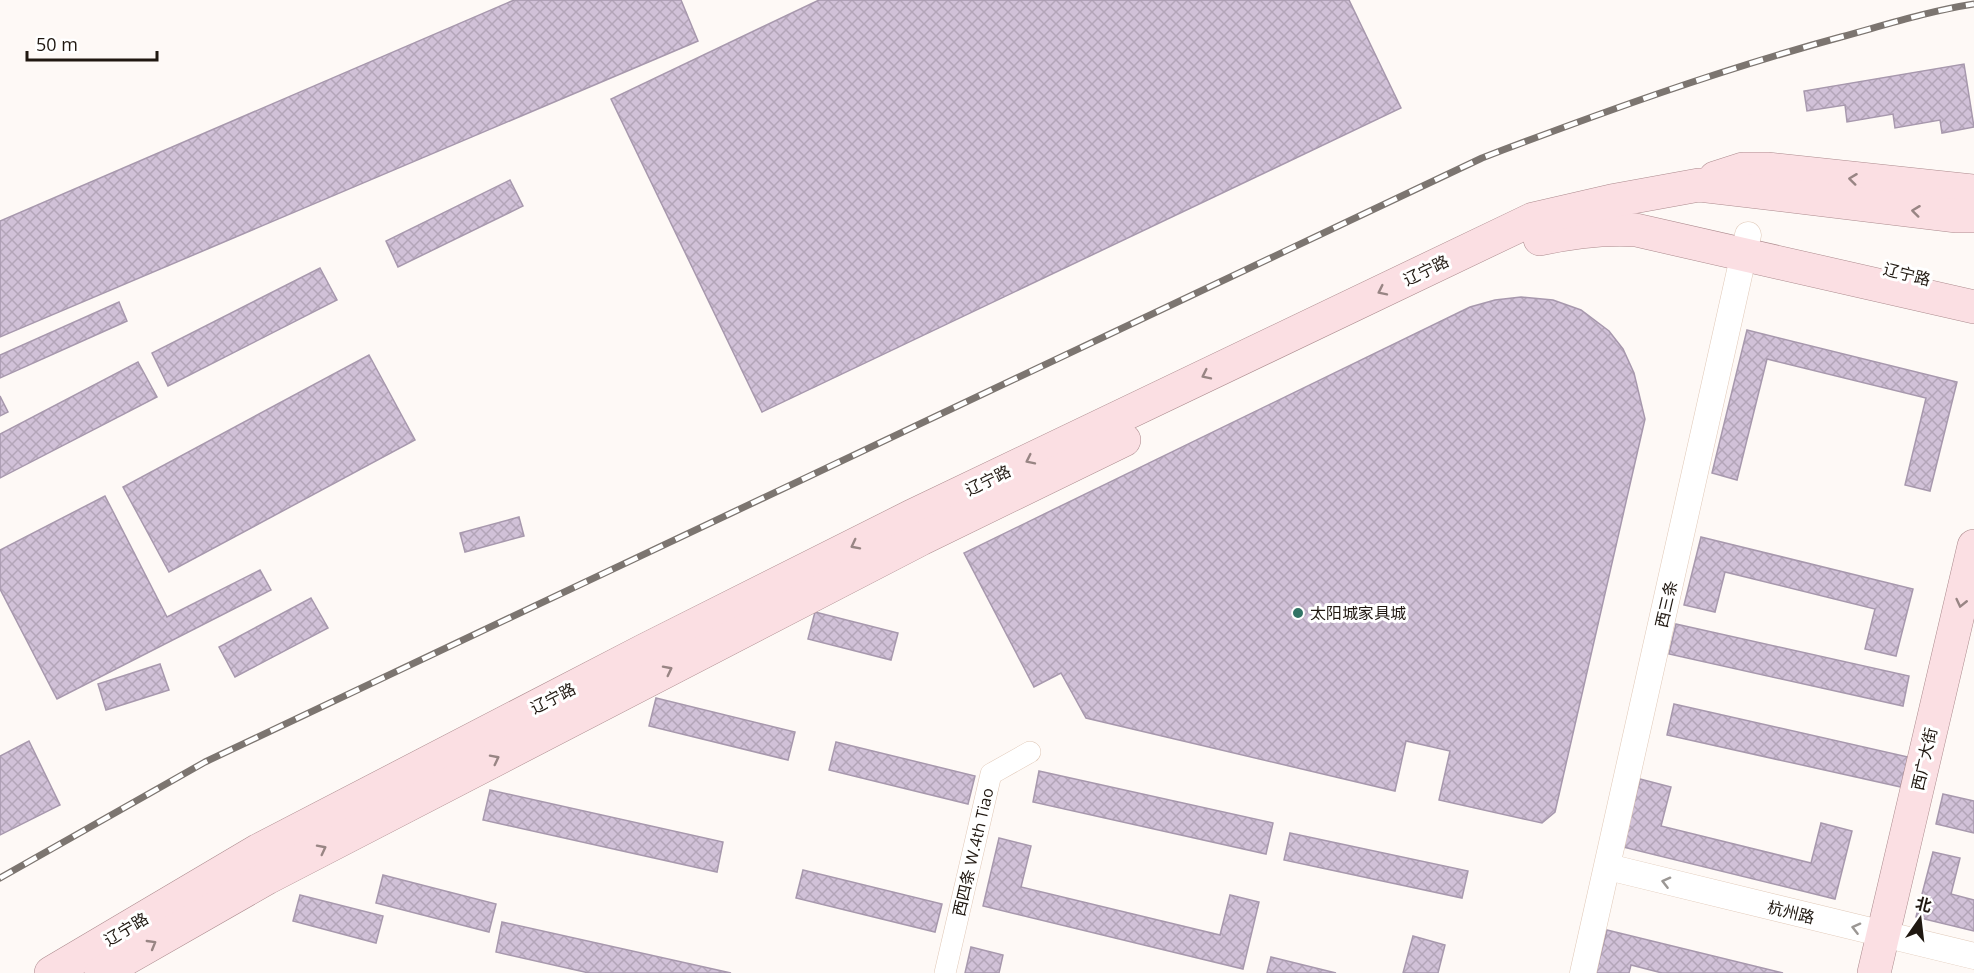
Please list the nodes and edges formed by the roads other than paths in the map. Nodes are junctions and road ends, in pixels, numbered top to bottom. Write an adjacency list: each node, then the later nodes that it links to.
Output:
1 (1699, 185): 2 (main road, one-way to 1); 3 (main road); 4 (main road, one-way to 1)
2 (1974, 191)
3 (1611, 201): 5 (main road, 辽宁路); 14 (main road, 辽宁路, one-way to 14)
4 (1974, 216)
5 (1746, 245): 6 (main road, 辽宁路); 7 (main road, 辽宁路); 11 (street, 西三条); 15 (main road, 辽宁路, one-way to 5)
6 (1974, 291)
7 (1974, 307)
8 (1974, 546): 12 (main road, 西广大街, one-way to 12)
9 (1974, 629): 12 (main road)
10 (1030, 752): 16 (street, 西四条 W.4th Tiao)
11 (1608, 867): 12 (street, 杭州路, one-way to 11); 17 (street, 西三条)
12 (1891, 937): 13 (street, 杭州路); 18 (main road, 西广大街); 19 (main road)
13 (1974, 956)
14 (51, 973)
15 (101, 973)
16 (945, 973)
17 (1583, 973)
18 (1874, 973)
19 (1892, 973)

